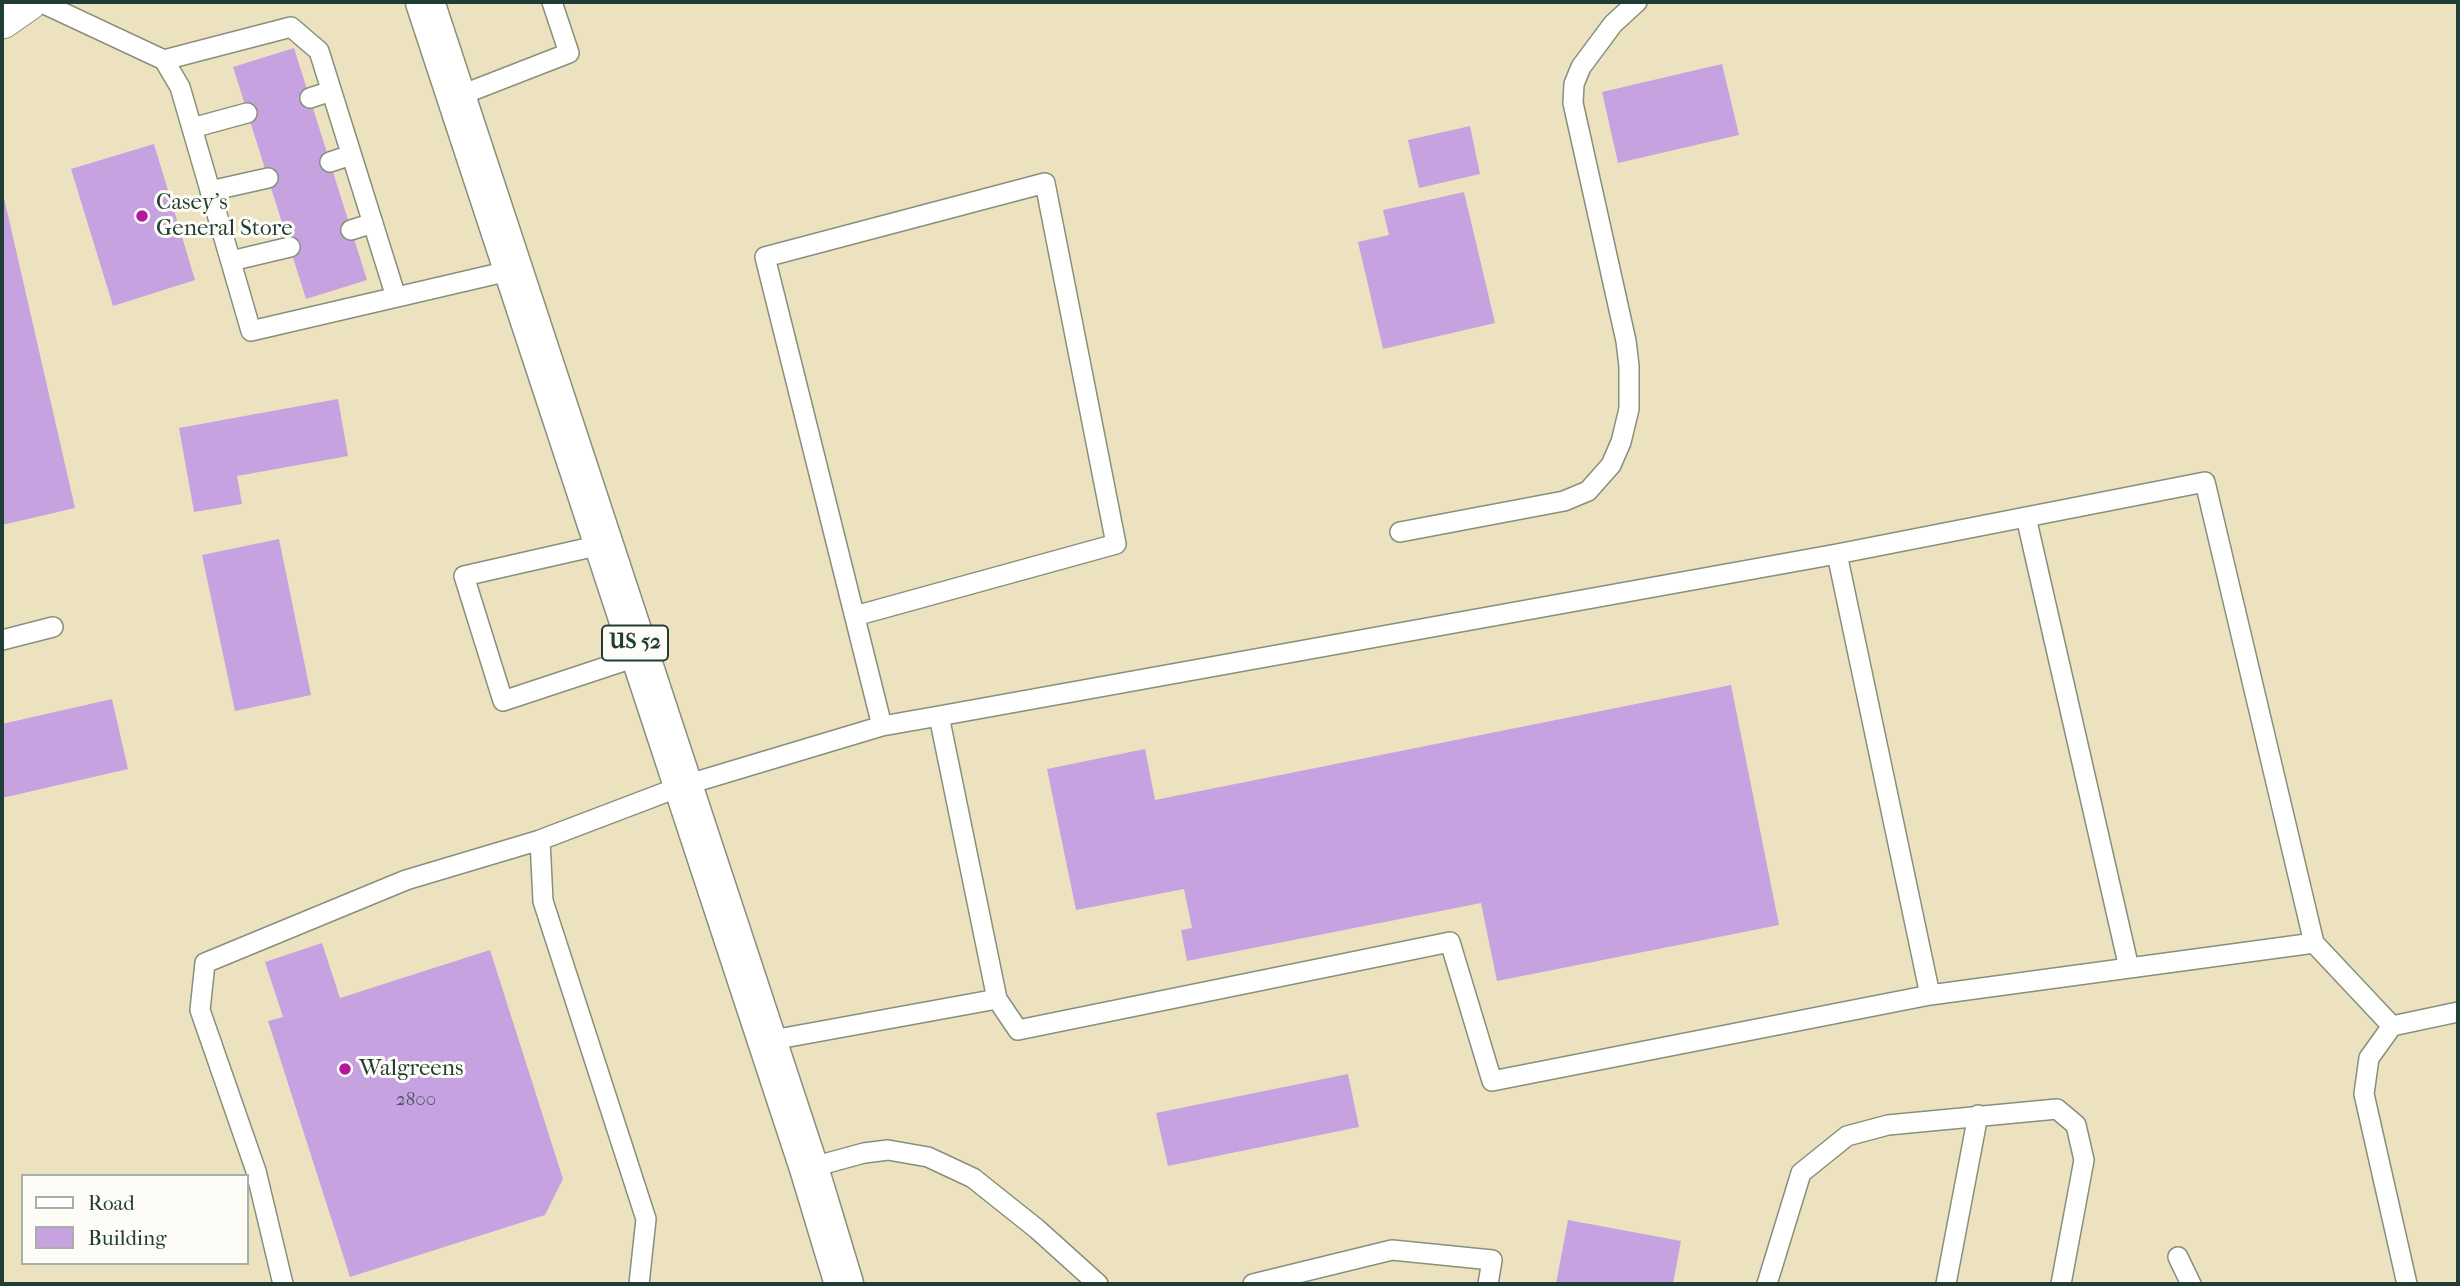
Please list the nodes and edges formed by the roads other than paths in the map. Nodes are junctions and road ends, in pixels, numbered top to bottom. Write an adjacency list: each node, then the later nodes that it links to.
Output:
1 (28, 2): 6 (street)
2 (40, 2): 7 (lane)
3 (425, 2): 9 (main road, US 52)
4 (552, 2): 9 (lane)
5 (1637, 2): 24 (lane)
6 (2, 20)
7 (164, 60): 8 (lane); 12 (lane)
8 (331, 91): 10 (lane); 13 (lane)
9 (456, 97): 21 (main road, US 52)
10 (310, 98)
11 (247, 113): 12 (lane)
12 (191, 128): 16 (lane)
13 (351, 155): 14 (lane); 17 (lane)
14 (330, 162)
15 (268, 178): 16 (lane)
16 (210, 191): 20 (lane)
17 (373, 223): 18 (lane); 22 (lane)
18 (351, 230)
19 (290, 247): 20 (lane)
20 (231, 261): 22 (lane)
21 (513, 270): 22 (lane); 25 (main road, US 52)
22 (396, 297)
23 (2026, 517): 26 (lane); 35 (lane); 36 (lane)
24 (1400, 532)
25 (604, 544): 30 (main road, US 52); 30 (lane)
26 (1837, 554): 31 (lane); 37 (lane)
27 (855, 616): 27 (lane); 32 (lane)
28 (53, 627): 29 (lane)
29 (2, 640)
30 (639, 656): 33 (main road, US 52)
31 (939, 716): 32 (lane); 38 (lane)
32 (882, 726): 33 (lane)
33 (682, 786): 34 (lane); 41 (main road, US 52)
34 (540, 840): 46 (lane); 47 (lane)
35 (2314, 943): 36 (lane); 40 (lane)
36 (2129, 968): 37 (lane)
37 (1930, 995): 38 (lane)
38 (997, 999): 41 (lane)
39 (2458, 1012): 40 (lane)
40 (2392, 1026): 55 (lane)
41 (767, 1041): 43 (main road, US 52)
42 (1978, 1115): 51 (lane); 52 (lane); 53 (lane)
43 (809, 1168): 48 (main road, US 52); 49 (lane)
44 (2178, 1257): 54 (lane)
45 (1267, 1283): 50 (lane)
46 (284, 1284)
47 (639, 1284)
48 (844, 1284)
49 (1098, 1284)
50 (1488, 1284)
51 (1767, 1284)
52 (1946, 1284)
53 (2062, 1284)
54 (2191, 1284)
55 (2407, 1284)

